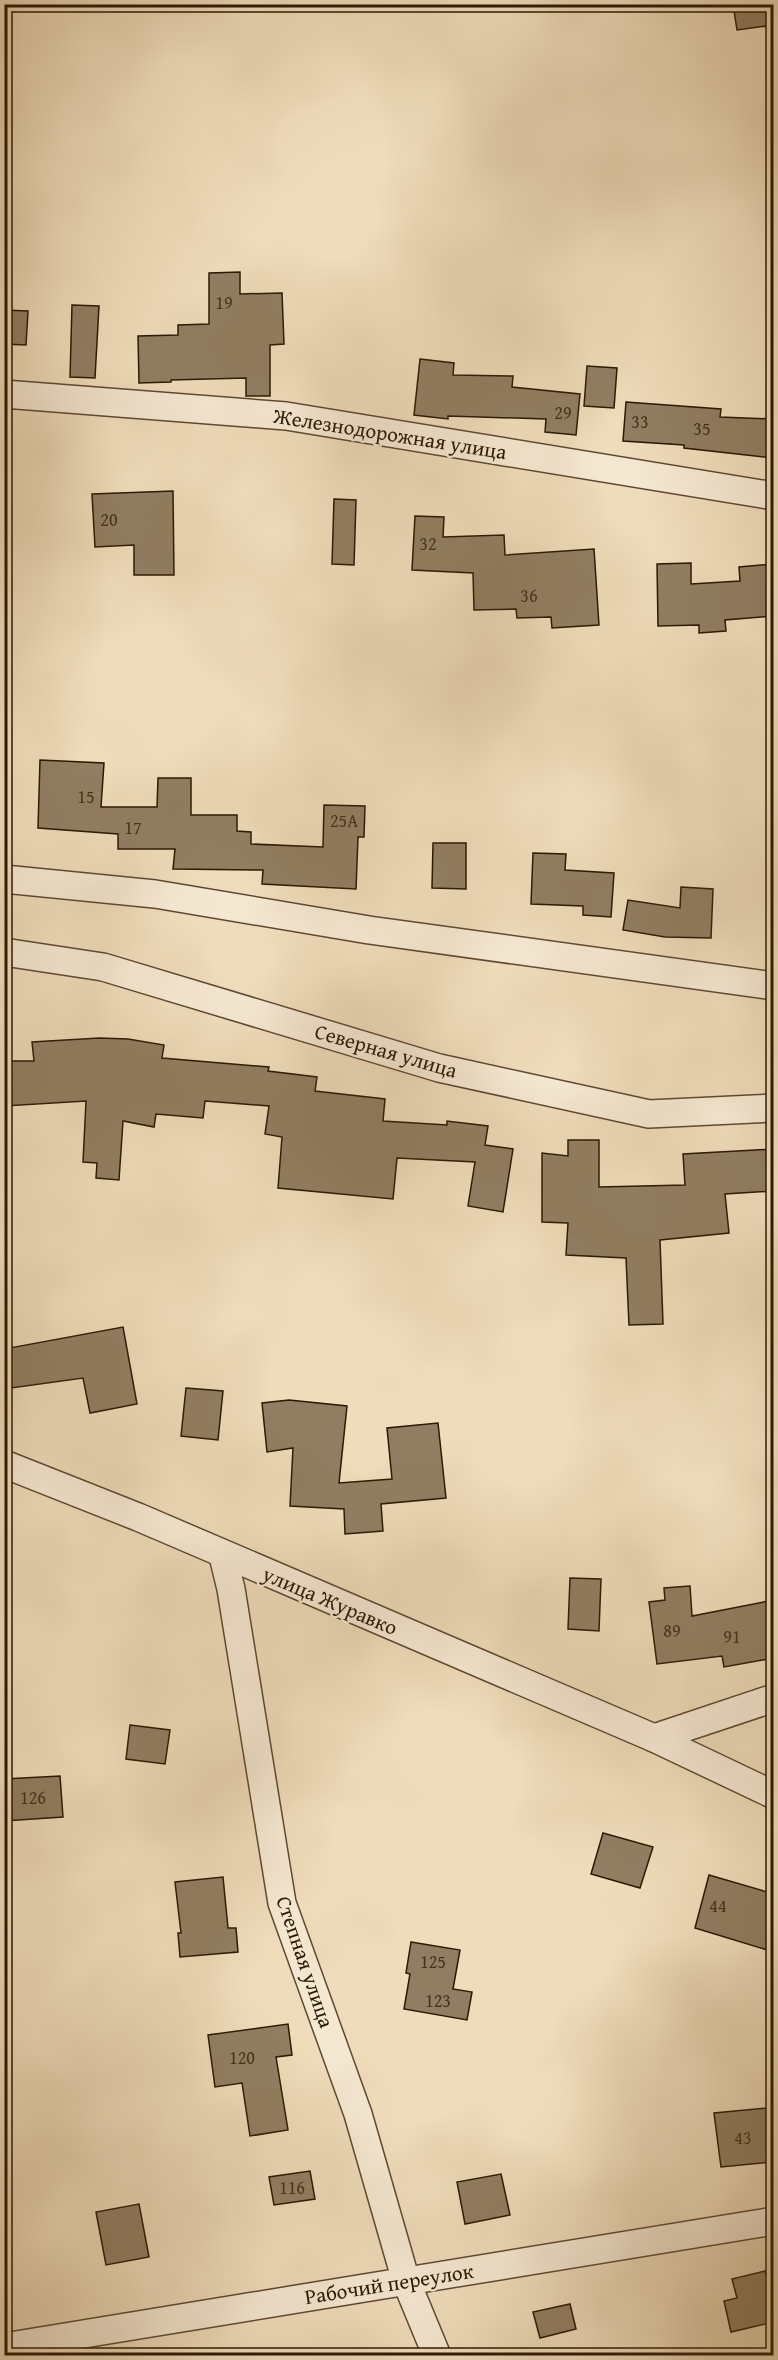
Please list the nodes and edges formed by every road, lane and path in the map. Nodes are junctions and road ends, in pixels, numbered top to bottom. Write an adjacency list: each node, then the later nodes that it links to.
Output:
1 (4, 394): 2 (street, Железнодорожная улица)
2 (774, 496)
3 (4, 879): 5 (street)
4 (4, 952): 6 (street, Северная улица)
5 (774, 986)
6 (774, 1108)
7 (4, 1464): 8 (street, улица Журавко)
8 (223, 1556): 10 (street, улица Журавко); 13 (street, Степная улица)
9 (774, 1698): 10 (street)
10 (654, 1738): 11 (street, улица Журавко)
11 (774, 1795)
12 (774, 2221): 13 (street, Рабочий переулок)
13 (406, 2281): 14 (street, Рабочий переулок); 15 (street, Степная улица)
14 (4, 2347)
15 (437, 2355)

